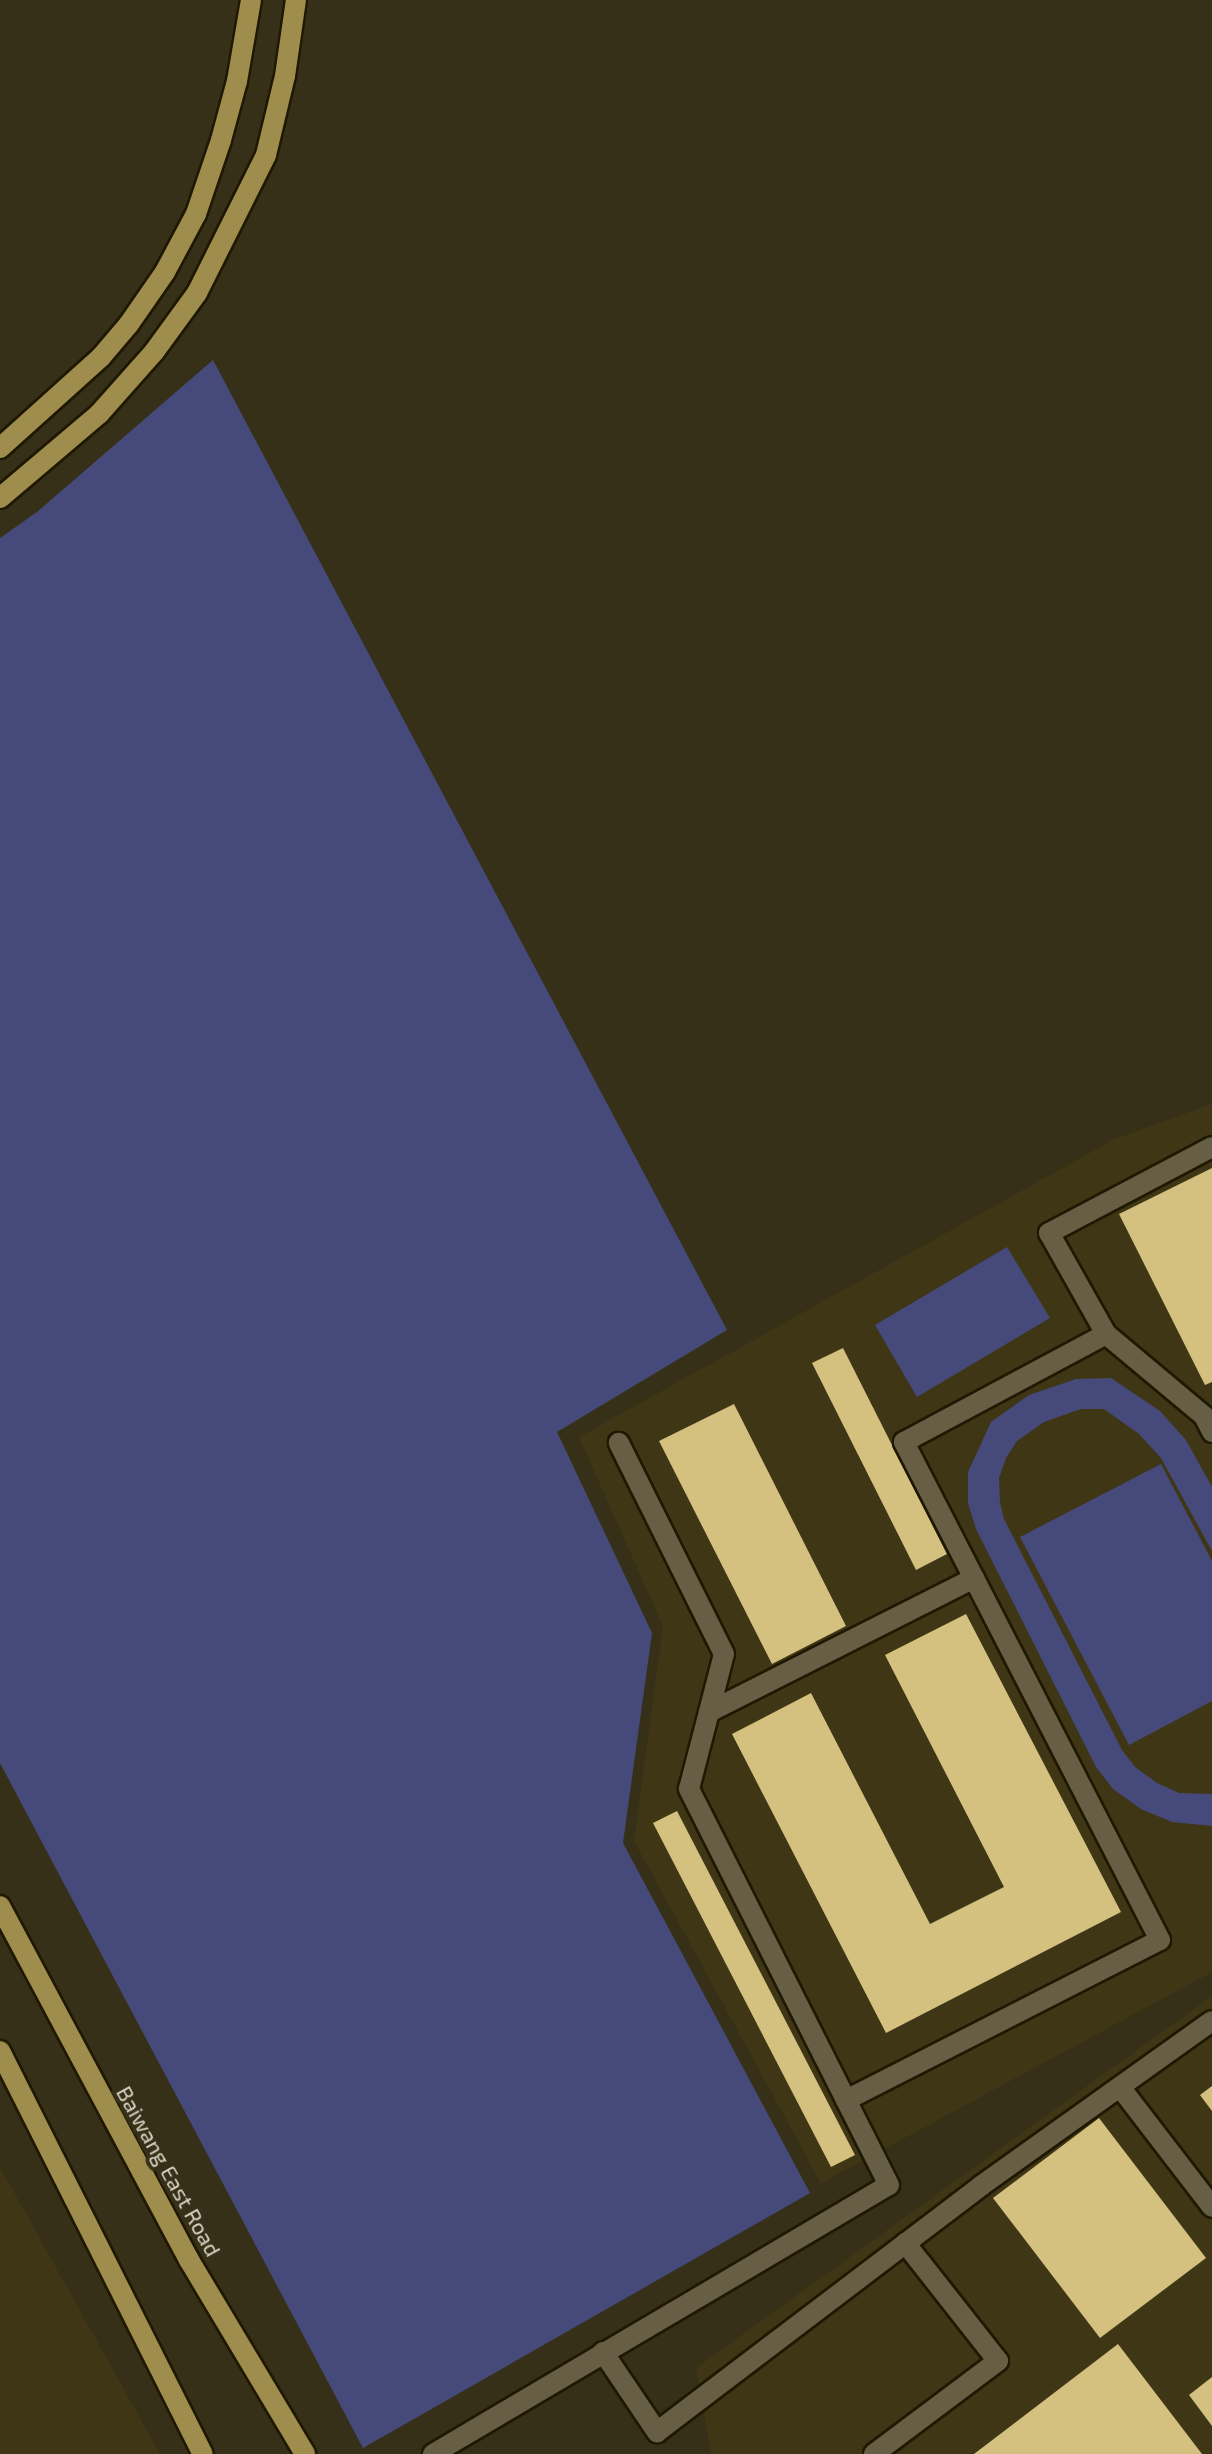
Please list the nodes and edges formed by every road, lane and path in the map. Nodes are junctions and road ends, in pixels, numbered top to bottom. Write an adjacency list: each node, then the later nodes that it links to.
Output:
1 (251, 0): 3 (main road)
2 (296, 0): 4 (main road)
3 (0, 448)
4 (0, 498)
5 (1212, 1147): 6 (lane)
6 (1106, 1334): 7 (lane); 9 (lane)
7 (1209, 1420)
8 (619, 1443): 10 (lane)
9 (974, 1578): 10 (lane); 15 (lane)
10 (709, 1712): 15 (lane)
11 (0, 1906): 20 (main road, Baiwang East Road)
12 (1212, 2021): 14 (lane)
13 (0, 2051): 19 (main road)
14 (1120, 2087): 16 (lane); 17 (lane)
15 (846, 2100): 18 (lane)
16 (1212, 2207)
17 (905, 2243): 18 (lane); 22 (lane)
18 (603, 2352): 21 (lane)
19 (203, 2454)
20 (305, 2454)
21 (433, 2454)
22 (874, 2454)

